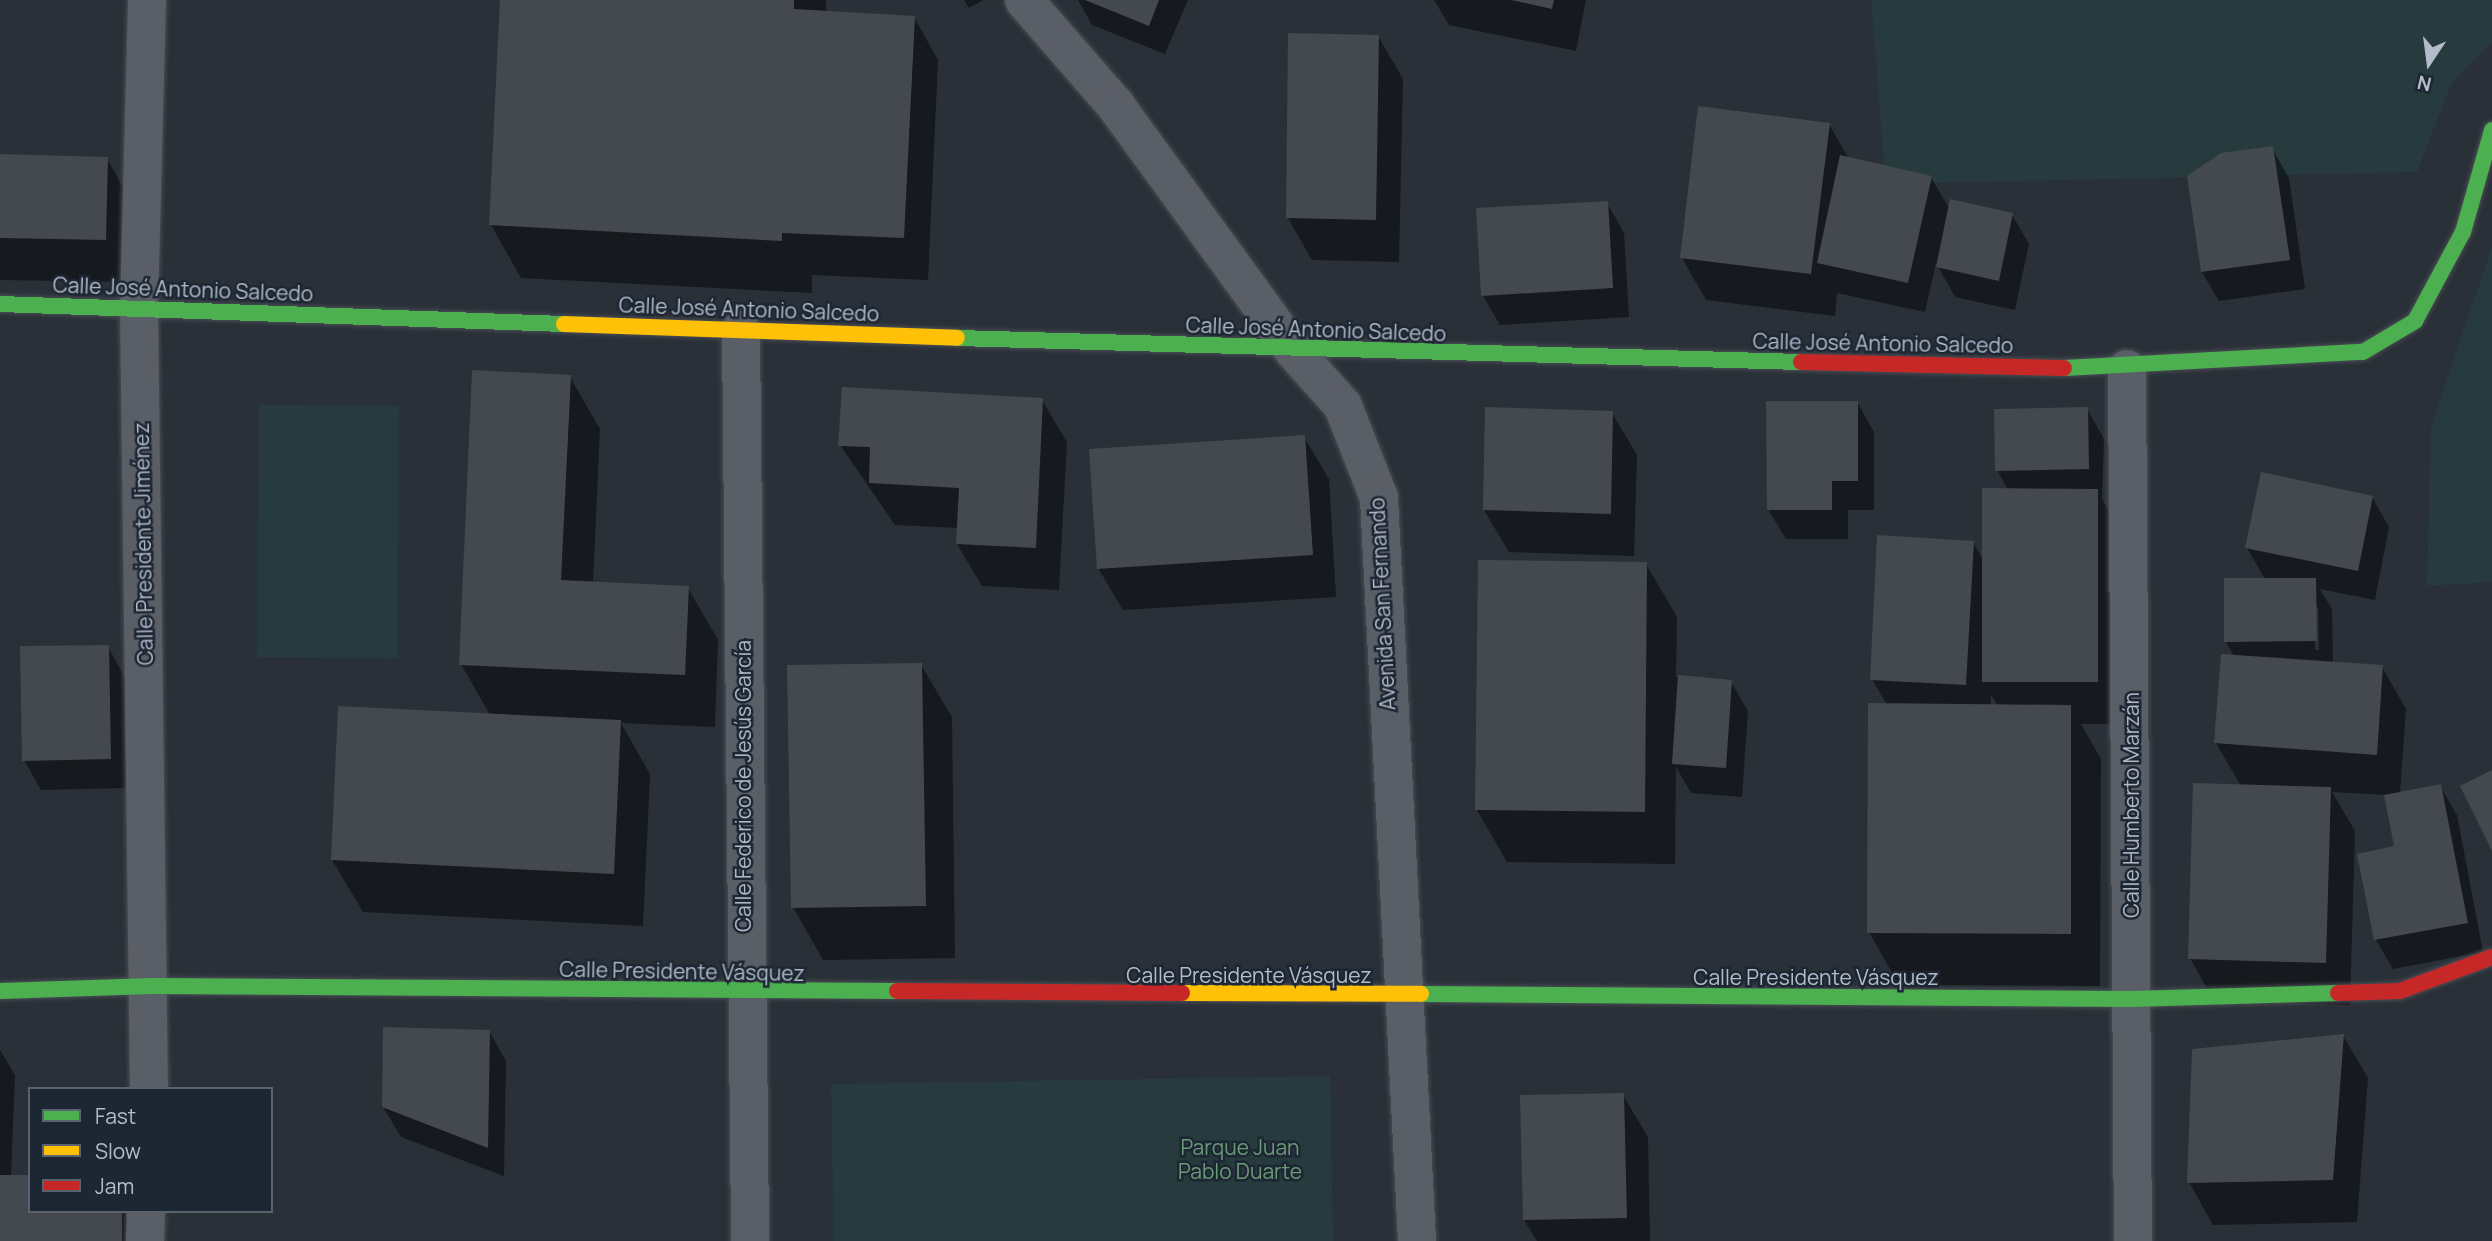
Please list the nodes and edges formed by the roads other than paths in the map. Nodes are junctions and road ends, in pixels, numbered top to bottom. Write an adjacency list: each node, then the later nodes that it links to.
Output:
1 (147, 0): 5 (street, Calle Presidente Jiménez)
2 (1024, 0): 7 (street, Avenida San Fernando)
3 (2492, 130): 8 (street, Calle José Antonio Salcedo)
4 (0, 304): 5 (street, Calle José Antonio Salcedo)
5 (139, 307): 6 (street, Calle José Antonio Salcedo); 10 (street, Calle Presidente Jiménez)
6 (741, 330): 7 (street, Calle José Antonio Salcedo); 12 (street, Calle Federico de Jesús García)
7 (1293, 350): 8 (street, Calle José Antonio Salcedo); 13 (street, Avenida San Fernando)
8 (2127, 369): 14 (street, Calle Humberto Marzán)
9 (2492, 957): 14 (street, Calle Presidente Vásquez)
10 (152, 986): 11 (street, Calle Presidente Vásquez); 12 (street, Calle Presidente Vásquez); 15 (street, Calle Presidente Jiménez)
11 (0, 991)
12 (743, 993): 13 (street, Calle Presidente Vásquez); 18 (street, Calle Federico de Jesús García)
13 (1401, 997): 14 (street, Calle Presidente Vásquez); 19 (street, Avenida San Fernando)
14 (2132, 999): 20 (street, Calle Humberto Marzán)
15 (149, 1087)
16 (146, 1213): 17 (street)
17 (145, 1241)
18 (750, 1241)
19 (1417, 1241)
20 (2133, 1241)

